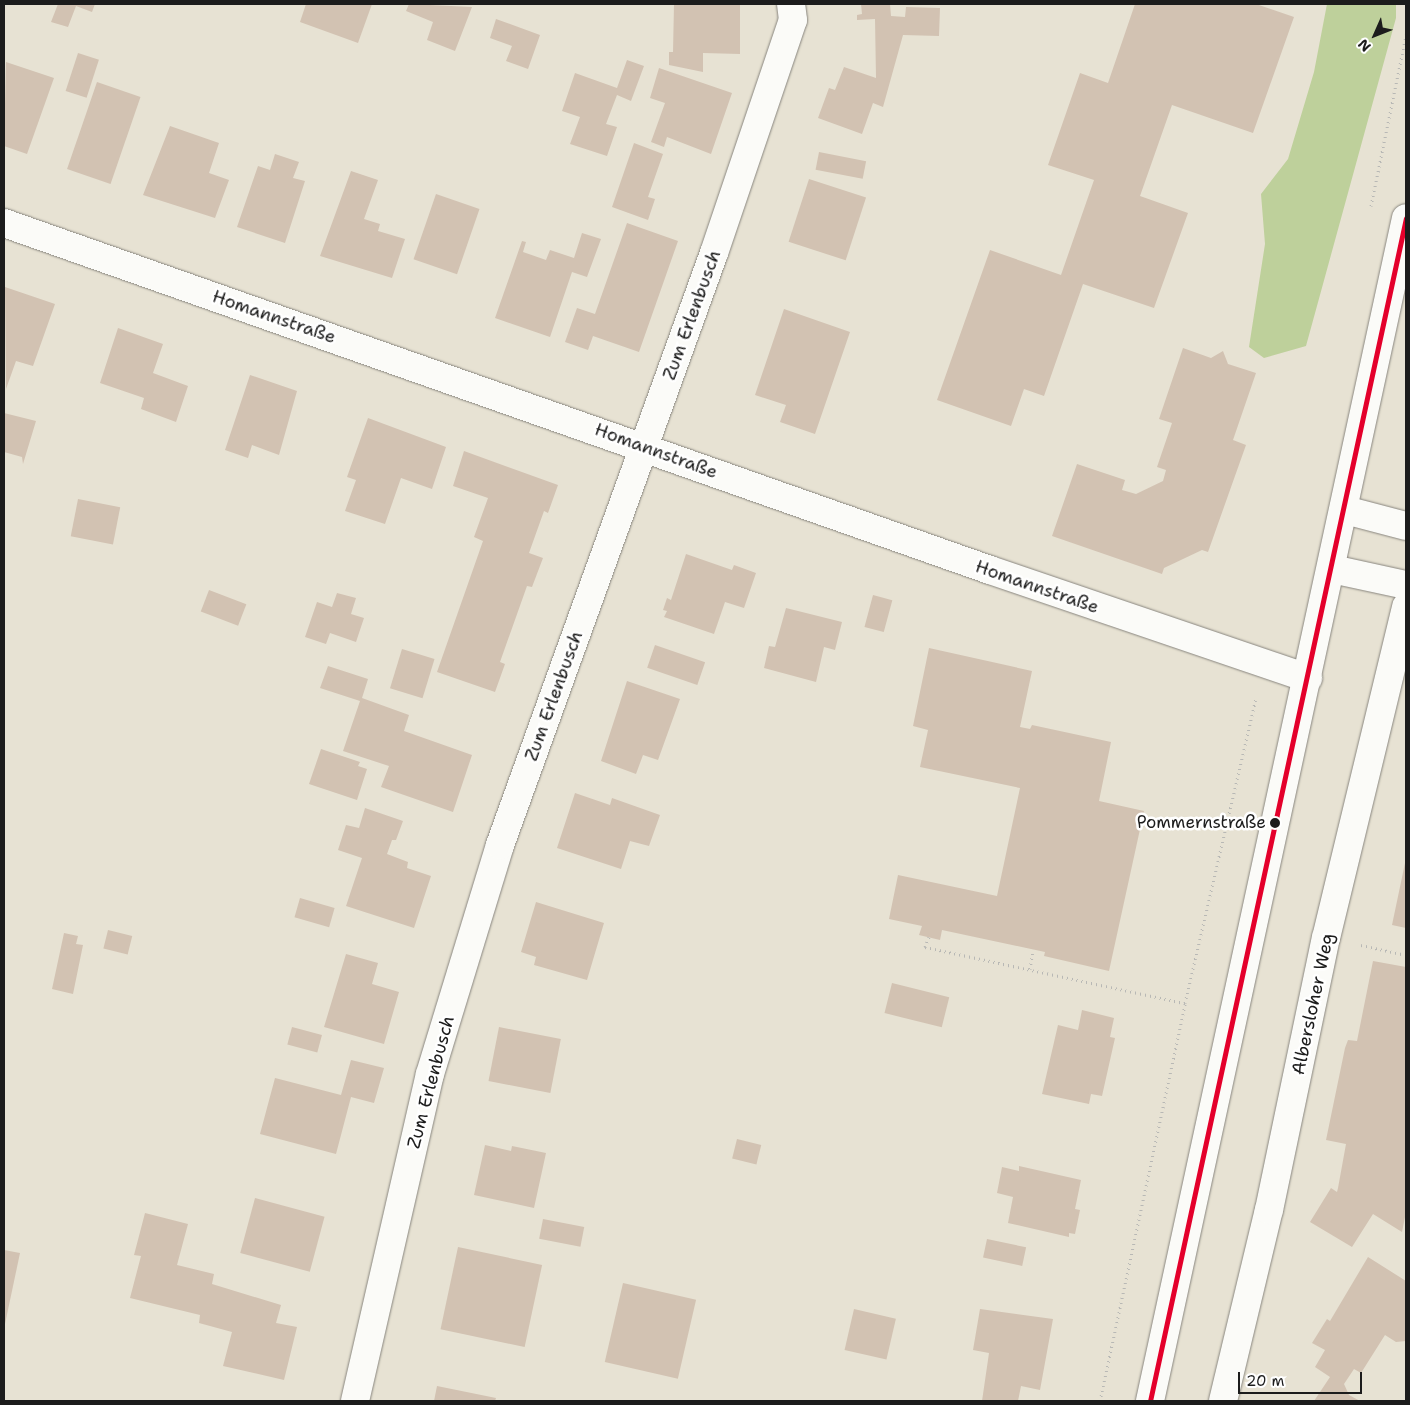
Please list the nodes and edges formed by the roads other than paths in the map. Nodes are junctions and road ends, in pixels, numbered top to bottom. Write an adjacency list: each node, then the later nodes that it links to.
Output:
1 (791, 4): 4 (street, Zum Erlenbusch)
2 (1406, 218): 5 (street)
3 (4, 223): 4 (street, Homannstraße)
4 (644, 447): 10 (street, Homannstraße); 11 (street, Zum Erlenbusch)
5 (1345, 510): 6 (street); 7 (street)
6 (1406, 526)
7 (1332, 569): 8 (street); 10 (street)
8 (1406, 585)
9 (1406, 607): 13 (street, Albersloher Weg)
10 (1308, 678): 12 (street)
11 (355, 1401)
12 (1150, 1401)
13 (1223, 1401)

